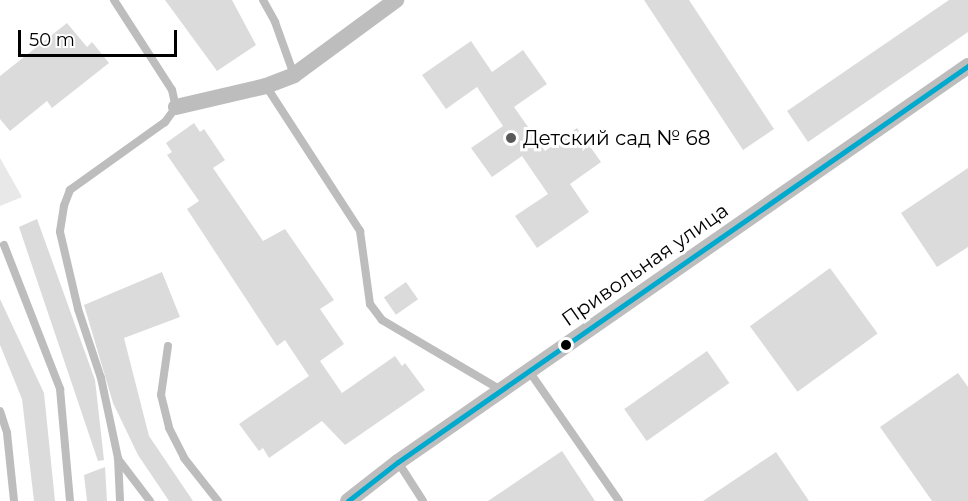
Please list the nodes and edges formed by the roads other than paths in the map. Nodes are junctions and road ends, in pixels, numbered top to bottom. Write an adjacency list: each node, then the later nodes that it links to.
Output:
1 (114, 0): 7 (lane)
2 (263, 0): 5 (lane)
3 (396, 0): 5 (street)
4 (968, 66): 10 (street, Привольная улица)
5 (294, 75): 6 (street)
6 (266, 86): 7 (street); 11 (lane)
7 (176, 107): 13 (lane)
8 (4, 245): 16 (lane)
9 (168, 346): 19 (lane)
10 (529, 371): 11 (street, Привольная улица); 22 (lane)
11 (501, 390): 14 (street, Привольная улица)
12 (0, 411): 15 (lane)
13 (118, 458): 17 (lane); 18 (lane)
14 (398, 462): 20 (street, Привольная улица); 21 (lane)
15 (14, 501)
16 (70, 501)
17 (120, 501)
18 (150, 501)
19 (218, 501)
20 (348, 501)
21 (423, 501)
22 (619, 501)

